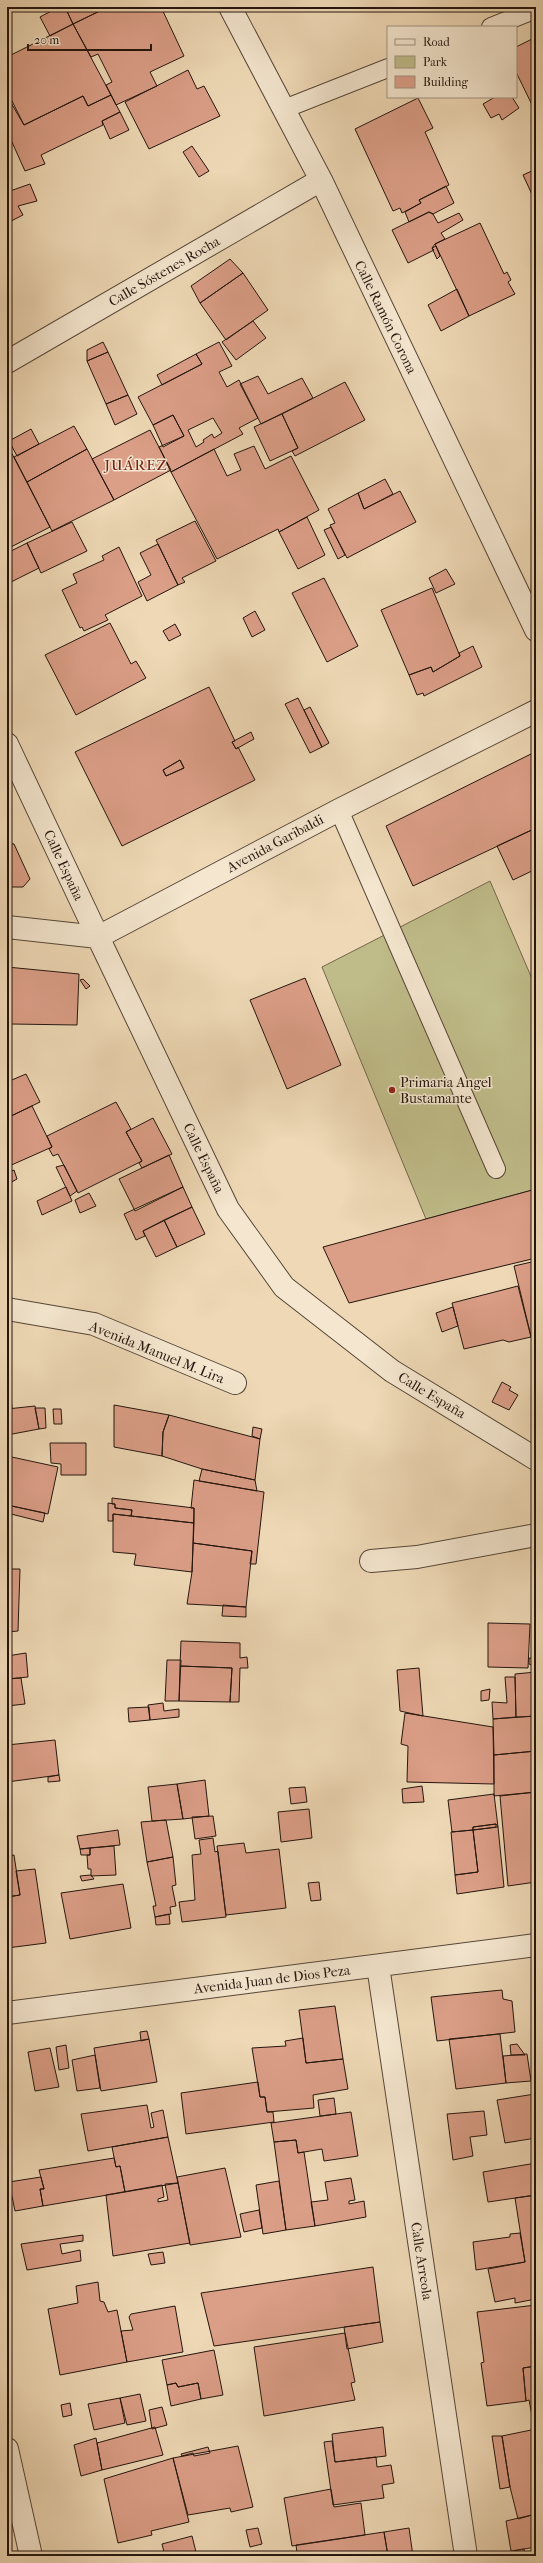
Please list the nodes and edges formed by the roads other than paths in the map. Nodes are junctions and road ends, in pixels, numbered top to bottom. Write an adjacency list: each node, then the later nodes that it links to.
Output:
1 (230, 7): 5 (street, Calle Ramón Corona)
2 (536, 9): 3 (lane)
3 (494, 26)
4 (387, 68): 5 (lane)
5 (284, 109): 6 (street, Calle Ramón Corona)
6 (321, 180): 7 (street, Calle Sóstenes Rocha); 8 (street, Calle Ramón Corona)
7 (7, 362)
8 (536, 630)
9 (536, 711): 11 (street, Avenida Garibaldi)
10 (7, 744): 13 (street, Calle España)
11 (339, 810): 13 (street, Avenida Garibaldi); 14 (lane)
12 (7, 927): 13 (street)
13 (98, 937): 17 (street, Calle España)
14 (496, 1169)
15 (7, 1309): 16 (street, Avenida Manuel M. Lira)
16 (235, 1383)
17 (536, 1459)
18 (536, 1535): 19 (street)
19 (371, 1561)
20 (536, 1945): 21 (street, Avenida Juan de Dios Peza)
21 (378, 1966): 22 (street, Avenida Juan de Dios Peza); 25 (street, Calle Arreola)
22 (7, 2013)
23 (7, 2449): 24 (street)
24 (31, 2556)
25 (466, 2556)

